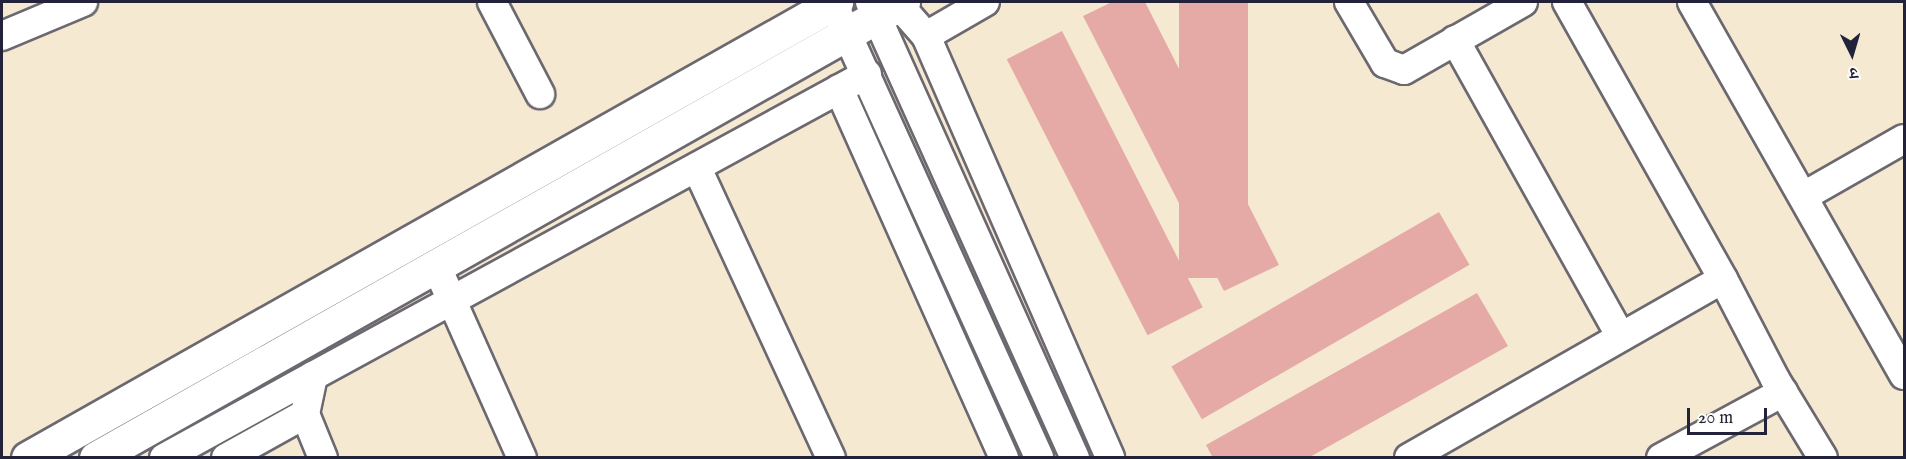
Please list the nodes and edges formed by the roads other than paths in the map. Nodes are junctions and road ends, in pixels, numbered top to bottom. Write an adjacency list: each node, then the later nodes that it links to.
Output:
1 (83, 2): 11 (street)
2 (492, 2): 16 (street)
3 (833, 2): 10 (street); 28 (street)
4 (985, 2): 12 (street)
5 (1349, 2): 13 (street)
6 (1523, 2): 13 (street)
7 (1567, 2): 21 (street)
8 (1692, 2): 19 (street)
9 (887, 6): 10 (street); 12 (street); 37 (street)
10 (848, 32): 14 (street); 20 (street)
11 (2, 36)
12 (926, 36): 38 (street)
13 (1455, 40): 23 (street)
14 (867, 74): 15 (street); 36 (street)
15 (838, 89): 18 (street); 35 (street)
16 (540, 94)
17 (1905, 139): 19 (street)
18 (697, 168): 22 (street); 34 (street)
19 (1804, 196): 24 (street)
20 (436, 265): 22 (street); 29 (street)
21 (1723, 279): 23 (street); 26 (street)
22 (452, 302): 25 (street); 33 (street)
23 (1621, 337): 39 (street)
24 (1905, 375)
25 (313, 376): 27 (street); 30 (street)
26 (1783, 392): 40 (street); 41 (street)
27 (305, 414): 31 (street); 32 (street)
28 (28, 458)
29 (96, 458)
30 (164, 458)
31 (225, 458)
32 (323, 458)
33 (522, 458)
34 (831, 458)
35 (1004, 458)
36 (1039, 458)
37 (1075, 458)
38 (1110, 458)
39 (1409, 458)
40 (1661, 458)
41 (1823, 458)

